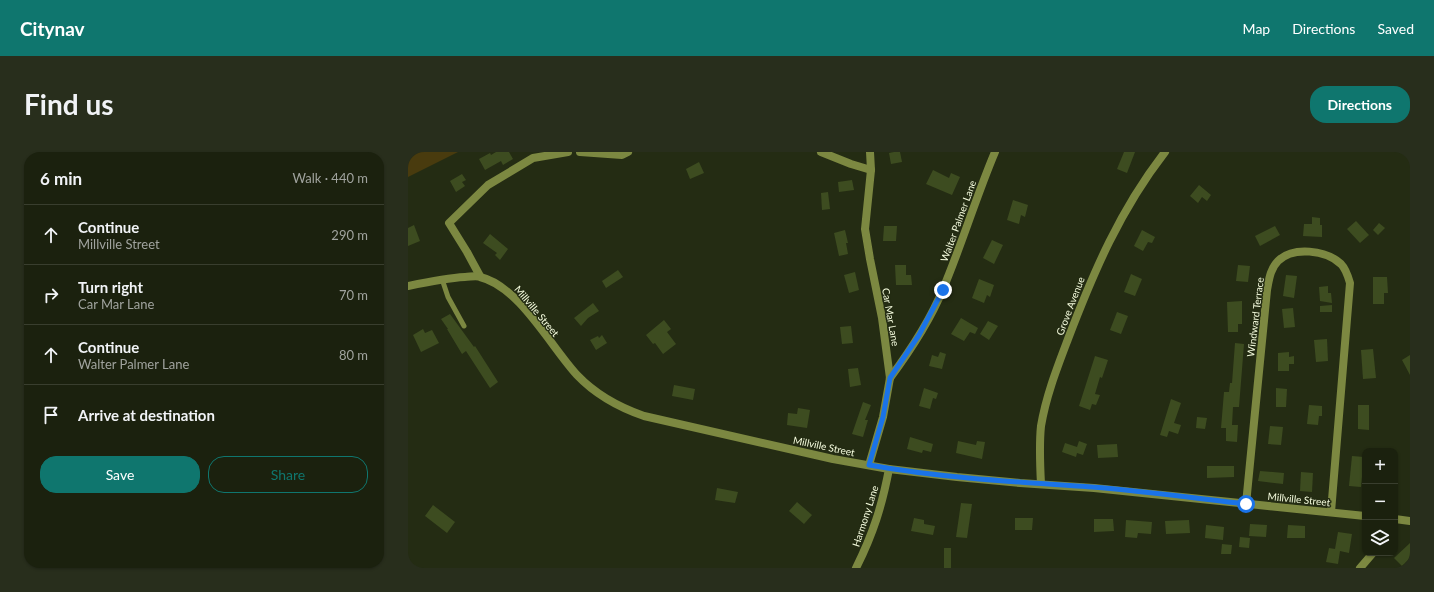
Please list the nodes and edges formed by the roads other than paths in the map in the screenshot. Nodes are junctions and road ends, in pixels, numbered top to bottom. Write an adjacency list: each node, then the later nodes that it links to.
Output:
1 (568, 152): 9 (street)
2 (580, 152): 3 (street)
3 (628, 152)
4 (821, 152): 8 (street)
5 (870, 152): 8 (street, Car Mar Lane)
6 (995, 152): 13 (street, Walter Palmer Lane)
7 (1165, 152): 16 (street, Grove Avenue)
8 (871, 170): 13 (street, Car Mar Lane)
9 (480, 276): 10 (street, Millville Street); 14 (street, Millville Street)
10 (442, 279): 11 (street, Millville Street); 12 (lane)
11 (408, 286)
12 (464, 326)
13 (890, 378): 14 (street, Car Mar Lane)
14 (869, 465): 15 (street, Millville Street)
15 (889, 469): 16 (street, Millville Street); 23 (street, Harmony Lane)
16 (1041, 484): 17 (street, Millville Street)
17 (1246, 504): 18 (street, Millville Street); 18 (street, Windward Terrace)
18 (1331, 512): 19 (street, Millville Street)
19 (1362, 516)
20 (1410, 521): 21 (street)
21 (1398, 522)
22 (1370, 556): 24 (street)
23 (856, 568)
24 (1360, 568)

